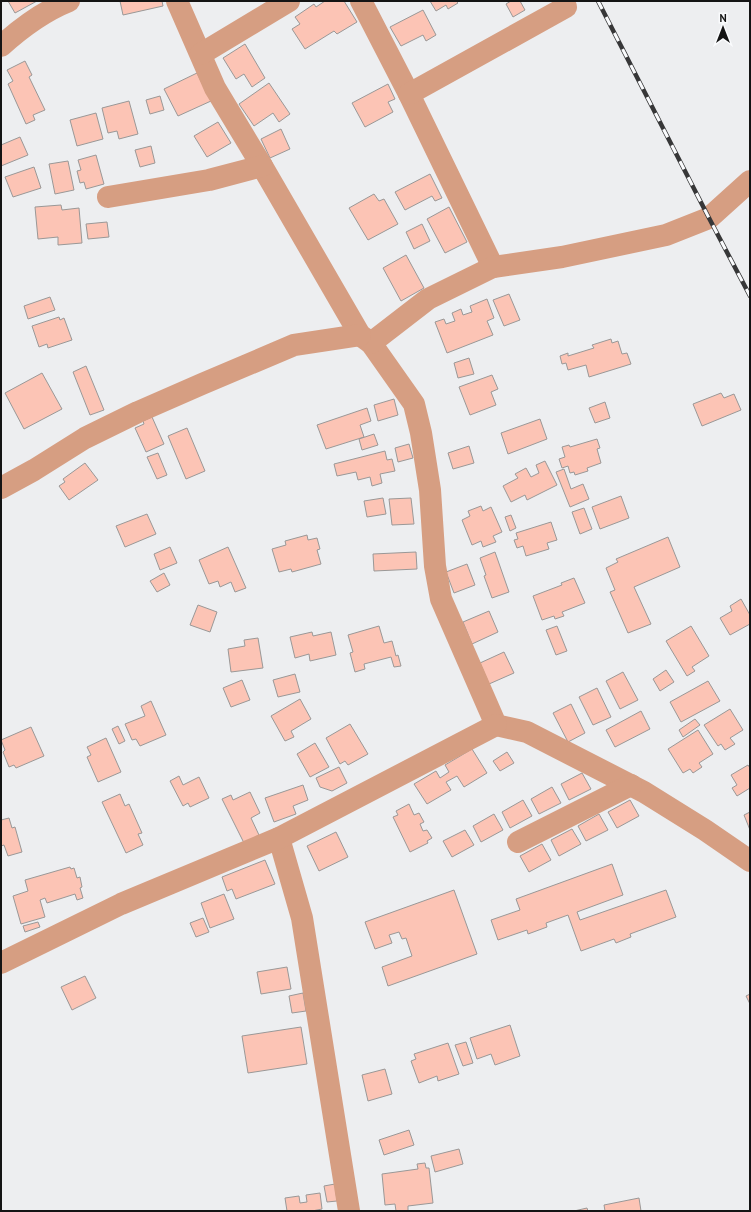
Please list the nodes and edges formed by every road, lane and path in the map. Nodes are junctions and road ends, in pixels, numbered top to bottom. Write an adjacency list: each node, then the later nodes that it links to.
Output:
1 (69, 1): 6 (street)
2 (177, 1): 7 (street)
3 (289, 1): 7 (street)
4 (361, 1): 8 (street)
5 (563, 1): 8 (street)
6 (1, 46)
7 (201, 54): 9 (street)
8 (408, 94): 12 (street)
9 (262, 166): 11 (street); 13 (street)
10 (750, 181): 12 (street)
11 (108, 197)
12 (493, 267): 13 (street)
13 (365, 339): 14 (street); 15 (street)
14 (1, 488)
15 (496, 726): 16 (street); 17 (street)
16 (631, 786): 18 (street); 19 (street)
17 (279, 838): 20 (street); 21 (street)
18 (518, 842)
19 (750, 861)
20 (1, 963)
21 (349, 1211)

